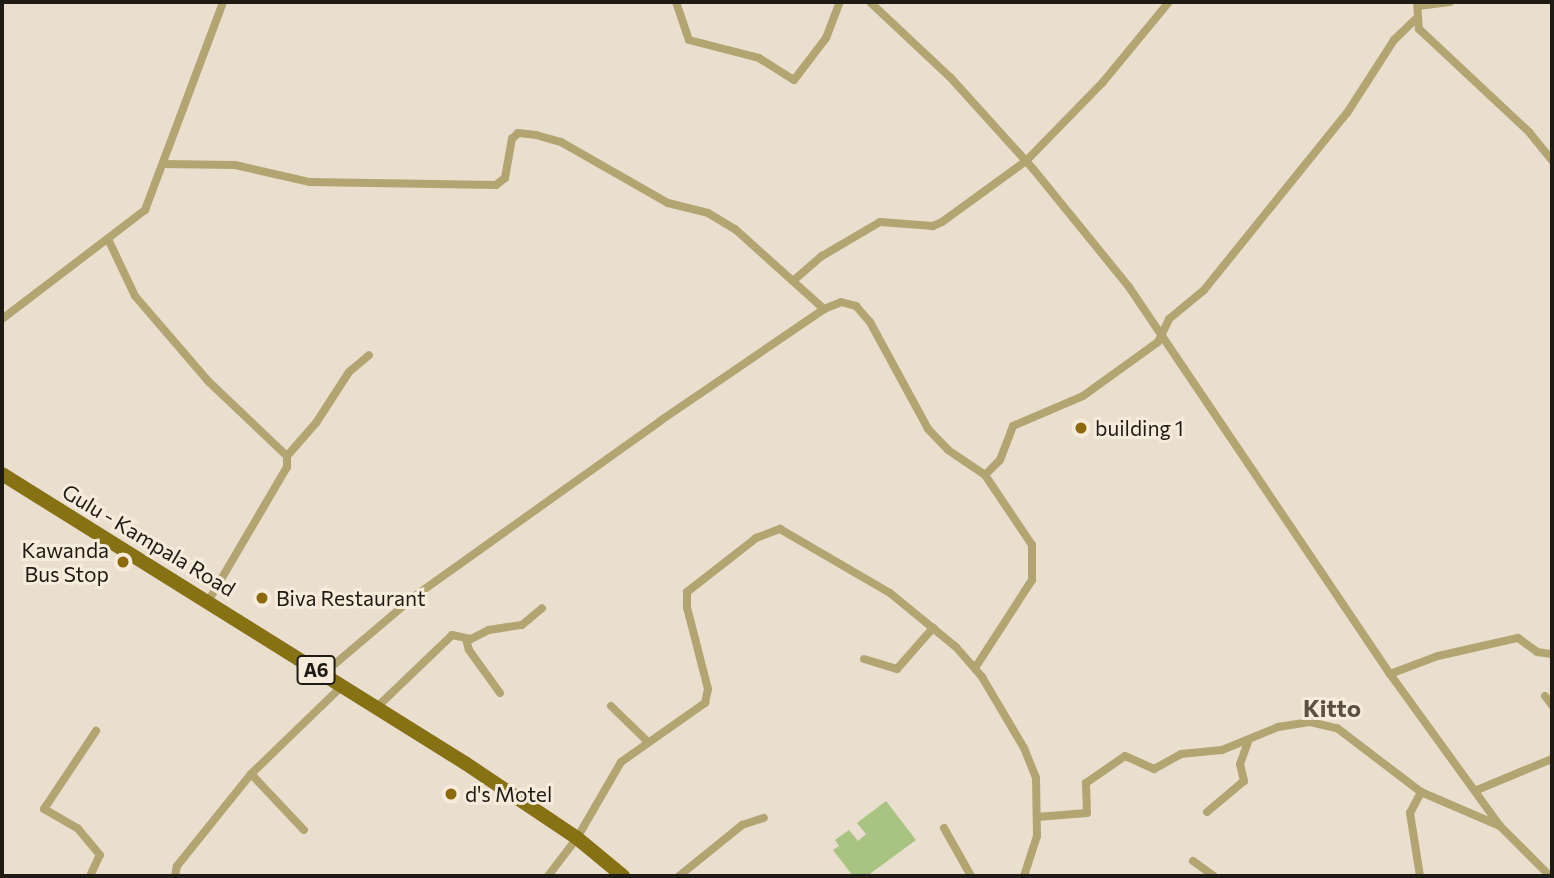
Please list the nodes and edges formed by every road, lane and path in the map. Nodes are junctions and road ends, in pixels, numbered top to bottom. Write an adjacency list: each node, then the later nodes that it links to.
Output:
1 (223, 2): 11 (street)
2 (676, 2): 3 (street)
3 (840, 2)
4 (870, 2): 10 (street)
5 (1169, 2): 10 (street)
6 (1450, 2): 7 (street)
7 (1418, 4): 8 (street)
8 (1416, 19): 9 (street); 16 (street)
9 (1552, 160)
10 (1026, 162): 13 (street); 16 (street)
11 (164, 164): 12 (street); 13 (street)
12 (109, 241): 15 (street); 18 (street)
13 (793, 281): 14 (street)
14 (824, 309): 20 (street); 28 (street)
15 (2, 319)
16 (1161, 335): 20 (street); 29 (street)
17 (369, 355): 18 (street)
18 (288, 456): 21 (street)
19 (2, 474): 21 (main road, Gulu - Kampala Road / A6)
20 (985, 475): 27 (street)
21 (209, 600): 28 (main road, Gulu - Kampala Road / A6)
22 (542, 608): 24 (street)
23 (933, 628): 26 (street); 27 (street); 37 (street)
24 (466, 639): 31 (street); 35 (street)
25 (1552, 654): 29 (street)
26 (864, 659)
27 (975, 668): 44 (street)
28 (323, 674): 30 (main road, Gulu - Kampala Road / A6)
29 (1390, 674): 41 (street)
30 (341, 687): 35 (main road, Gulu - Kampala Road / A6); 40 (street)
31 (500, 693)
32 (1545, 696): 33 (street)
33 (1552, 705)
34 (611, 706): 37 (street)
35 (376, 708): 49 (main road, Gulu - Kampala Road / A6)
36 (96, 731): 51 (street)
37 (648, 742): 49 (street)
38 (1248, 742): 42 (street); 43 (street); 44 (street)
39 (1552, 759): 41 (street)
40 (251, 774): 48 (street); 52 (street)
41 (1477, 790): 46 (street)
42 (1421, 792): 46 (street); 59 (street)
43 (1207, 811)
44 (1037, 817): 57 (street)
45 (764, 818): 55 (street)
46 (1500, 826): 60 (street)
47 (944, 828): 56 (street)
48 (304, 830)
49 (577, 838): 53 (street); 54 (main road, Gulu - Kampala Road / A6)
50 (1193, 861): 58 (street)
51 (90, 876)
52 (175, 876)
53 (548, 876)
54 (623, 876)
55 (679, 876)
56 (971, 876)
57 (1024, 876)
58 (1214, 876)
59 (1420, 876)
60 (1550, 876)

